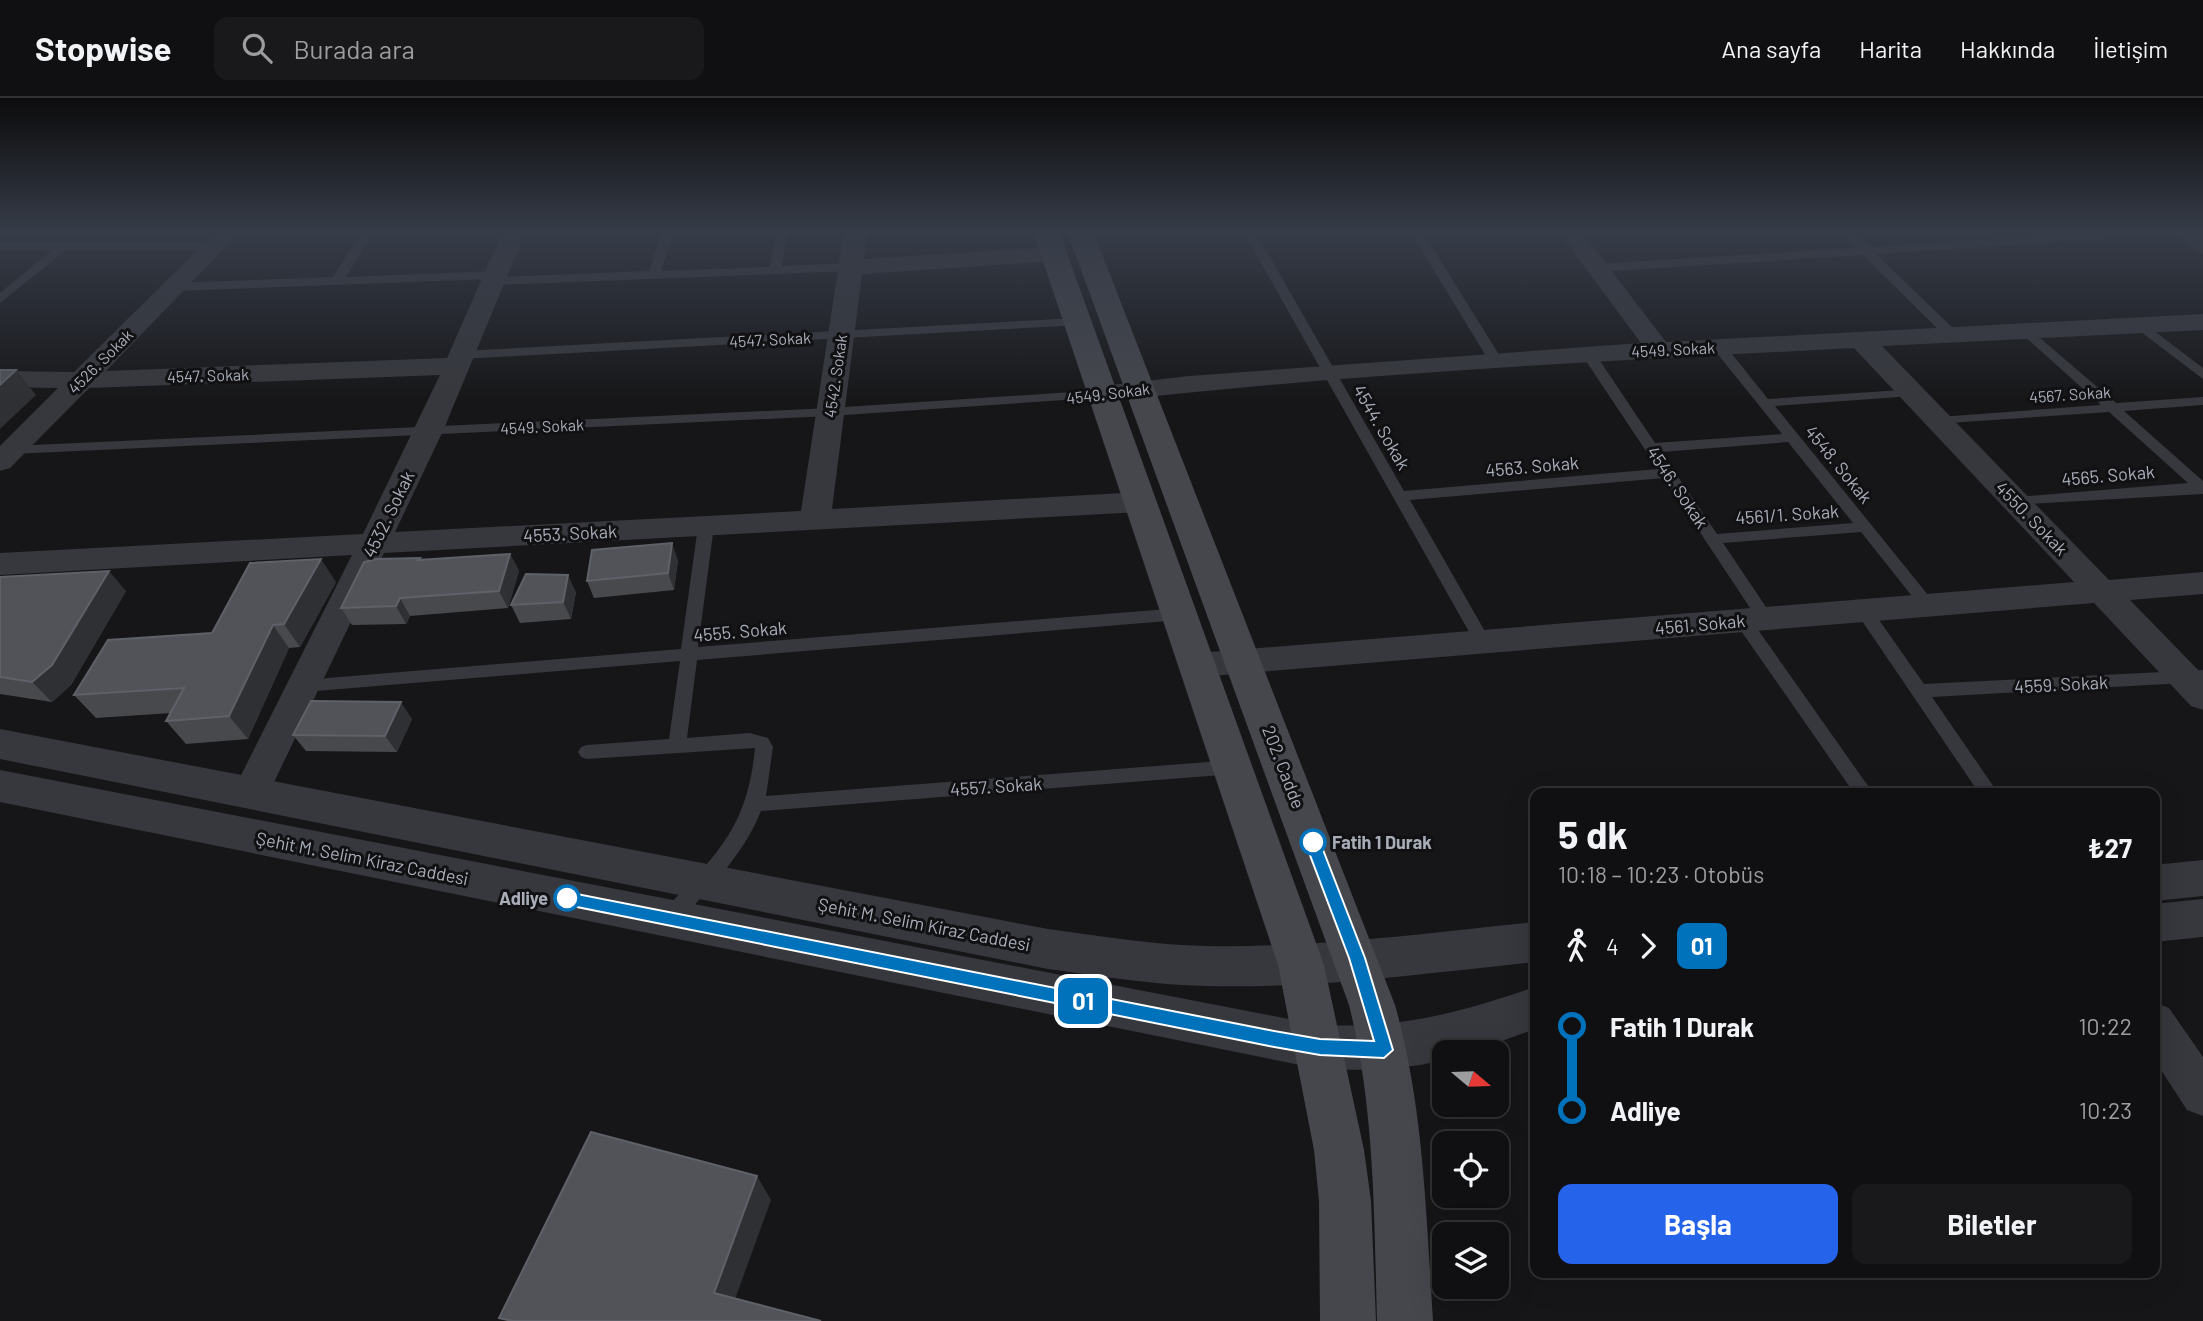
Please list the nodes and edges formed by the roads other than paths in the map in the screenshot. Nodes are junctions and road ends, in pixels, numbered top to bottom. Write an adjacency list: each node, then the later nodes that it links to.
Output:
1 (173, 288): 25 (street, 4526. Sokak)
2 (491, 288): 20 (street, 4532. Sokak)
3 (848, 288): 14 (street, 4542. Sokak)
4 (1074, 288): 10 (main road, 202. Cadde)
5 (1085, 288): 26 (main road, 202. Cadde)
6 (1281, 288): 22 (lane, 4544. Sokak)
7 (1451, 288): 21 (lane)
8 (1612, 288): 18 (street)
9 (1904, 288): 15 (lane)
10 (1078, 322): 14 (lane, 4547. Sokak); 26 (main road, 202. Cadde)
11 (2203, 322): 12 (street, 4549. Sokak)
12 (2141, 325): 13 (street, 4549. Sokak); 23 (lane)
13 (2027, 331): 15 (street, 4549. Sokak); 30 (lane)
14 (841, 335): 20 (lane, 4547. Sokak); 31 (street, 4542. Sokak)
15 (1952, 335): 16 (street, 4549. Sokak)
16 (1861, 340): 17 (street, 4549. Sokak); 27 (street, 4550. Sokak)
17 (1719, 347): 18 (street, 4549. Sokak); 29 (lane, 4548. Sokak)
18 (1658, 350): 19 (street, 4549. Sokak)
19 (1589, 355): 21 (street, 4549. Sokak); 35 (lane, 4546. Sokak)
20 (459, 360): 25 (street, 4547. Sokak); 33 (street, 4532. Sokak)
21 (1496, 362): 22 (street, 4549. Sokak)
22 (1329, 373): 26 (street, 4549. Sokak); 39 (lane, 4544. Sokak)
23 (2203, 375)
24 (0, 379): 25 (street, 4547. Sokak)
25 (82, 380): 36 (street, 4526. Sokak)
26 (1122, 392): 31 (lane, 4549. Sokak); 40 (main road, 202. Cadde); 56 (main road, 202. Cadde)
27 (1912, 392): 29 (lane); 32 (street, 4550. Sokak)
28 (2203, 401): 30 (lane, 4567. Sokak)
29 (1765, 403): 34 (lane, 4548. Sokak)
30 (2113, 408): 32 (lane, 4567. Sokak); 38 (lane)
31 (830, 412): 33 (lane, 4549. Sokak); 42 (street, 4542. Sokak)
32 (1939, 421): 41 (street, 4550. Sokak)
33 (429, 431): 36 (lane, 4549. Sokak); 46 (street, 4532. Sokak)
34 (1793, 437): 35 (lane); 44 (lane, 4548. Sokak)
35 (1652, 448): 37 (lane, 4546. Sokak)
36 (6, 456)
37 (1669, 473): 39 (lane, 4563. Sokak); 45 (lane, 4546. Sokak)
38 (2202, 487): 41 (lane, 4565. Sokak)
39 (1399, 496): 54 (lane, 4544. Sokak)
40 (1141, 502): 42 (street, 4553. Sokak); 52 (main road, 202. Cadde)
41 (2016, 502): 49 (street, 4550. Sokak)
42 (815, 520): 43 (street, 4553. Sokak)
43 (706, 526): 46 (street, 4553. Sokak); 55 (lane)
44 (1865, 527): 45 (lane, 4561/1. Sokak); 50 (lane, 4548. Sokak)
45 (1713, 539): 53 (lane, 4546. Sokak)
46 (373, 544): 47 (street, 4553. Sokak); 59 (street, 4532. Sokak)
47 (0, 564)
48 (2203, 583): 49 (street, 4561. Sokak)
49 (2102, 592): 50 (street, 4561. Sokak); 58 (street, 4550. Sokak)
50 (1929, 606): 51 (street, 4561. Sokak)
51 (1864, 611): 53 (street, 4561. Sokak); 60 (lane)
52 (1180, 614): 55 (lane, 4555. Sokak); 57 (main road, 202. Cadde)
53 (1755, 620): 54 (street, 4561. Sokak); 66 (lane, 4546. Sokak)
54 (1483, 642): 56 (street, 4561. Sokak)
55 (689, 654): 59 (lane, 4555. Sokak); 62 (lane)
56 (1244, 661): 57 (street, 4561. Sokak); 77 (main road, 202. Cadde)
57 (1198, 665): 64 (main road, 202. Cadde)
58 (2197, 684): 60 (lane, 4559. Sokak)
59 (304, 686): 68 (street, 4532. Sokak)
60 (1919, 691): 67 (lane)
61 (0, 744): 68 (street, Şehit M. Selim Kiraz Caddesi)
62 (677, 746): 63 (lane); 69 (lane)
63 (587, 752)
64 (1234, 767): 69 (lane, 4557. Sokak); 78 (main road, 202. Cadde)
65 (0, 786): 74 (street, Şehit M. Selim Kiraz Caddesi)
66 (1861, 788)
67 (1986, 788)
68 (251, 793): 71 (street, Şehit M. Selim Kiraz Caddesi)
69 (757, 804): 71 (lane)
70 (2203, 878): 72 (street)
71 (702, 881): 74 (lane); 78 (street, Şehit M. Selim Kiraz Caddesi)
72 (2160, 882)
73 (2203, 918): 75 (street)
74 (669, 919): 81 (street, Şehit M. Selim Kiraz Caddesi)
75 (2160, 922)
76 (1530, 942): 77 (street, Şehit M. Selim Kiraz Caddesi)
77 (1357, 958): 78 (street, Şehit M. Selim Kiraz Caddesi); 82 (main road, 202. Cadde)
78 (1301, 965): 81 (main road, 202. Cadde)
79 (1530, 1010): 82 (street, Şehit M. Selim Kiraz Caddesi)
80 (2160, 1031): 83 (street)
81 (1320, 1047): 82 (street, Şehit M. Selim Kiraz Caddesi); 84 (main road, 202. Cadde)
82 (1384, 1050): 85 (main road, 202. Cadde)
83 (2203, 1095)
84 (1348, 1321)
85 (1405, 1321)

